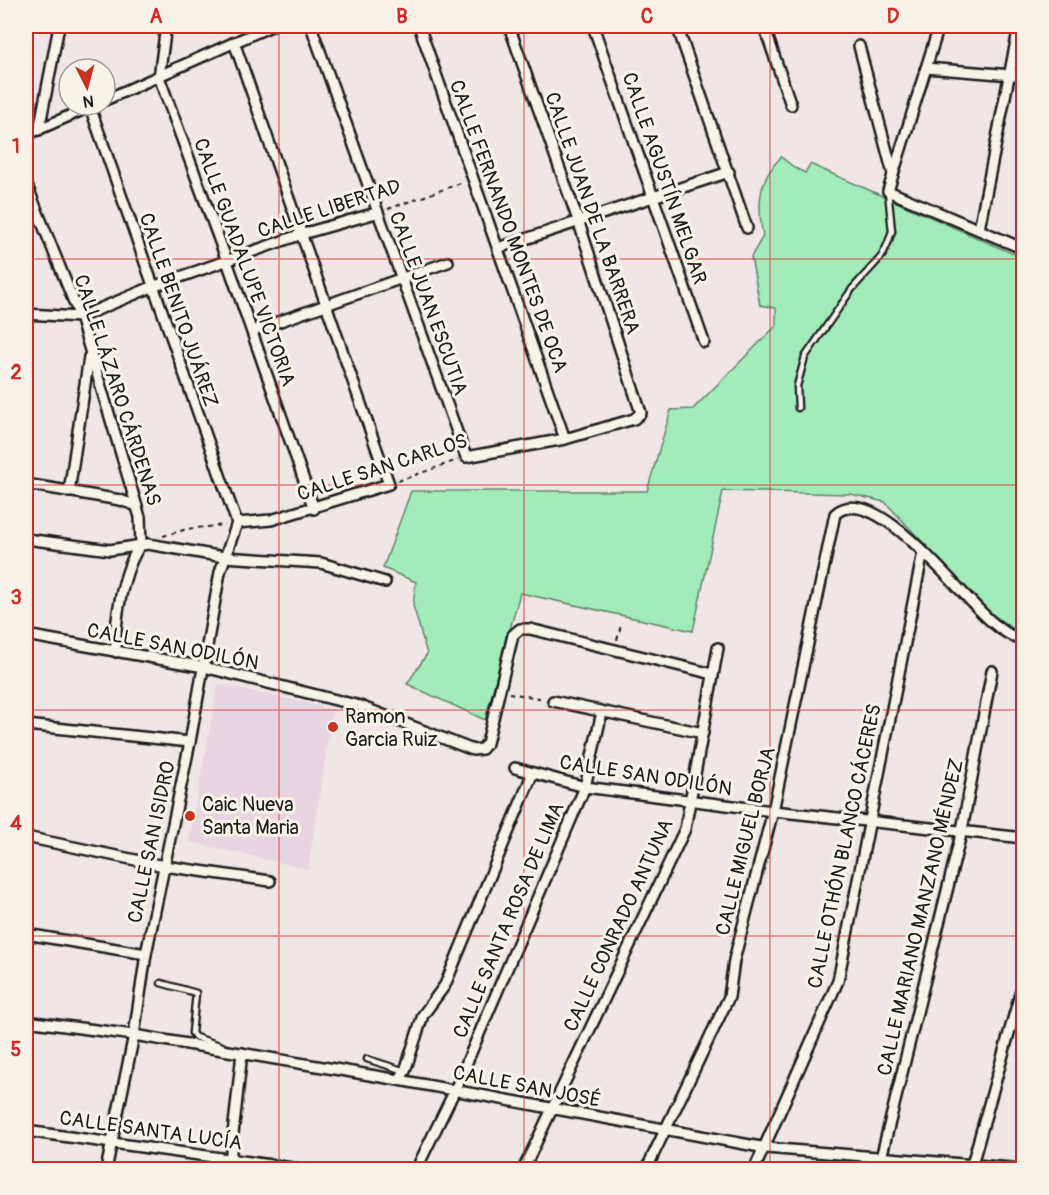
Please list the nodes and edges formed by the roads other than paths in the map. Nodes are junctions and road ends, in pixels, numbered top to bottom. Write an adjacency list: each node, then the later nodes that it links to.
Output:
1 (59, 26): 22 (street)
2 (166, 26): 17 (street, CALLE GUADALUPE VICTORIA)
3 (271, 26): 12 (street)
4 (311, 26): 29 (street, CALLE JUAN ESCUTIA)
5 (419, 26): 34 (street, CALLE FERNANDO MONTES DE OCA)
6 (509, 26): 30 (street, CALLE JUAN DE LA BARRERA)
7 (593, 26): 28 (street, CALLE AGUSTÍN MELGAR)
8 (677, 26): 24 (street)
9 (764, 26): 19 (street)
10 (939, 26): 14 (street)
11 (1019, 26): 15 (street)
12 (234, 42): 17 (street); 33 (street)
13 (859, 46): 25 (street)
14 (926, 68): 15 (street); 25 (street)
15 (1010, 75): 16 (street); 32 (street)
16 (1023, 76)
17 (159, 77): 18 (street); 36 (street, CALLE GUADALUPE VICTORIA)
18 (117, 95)
19 (791, 105)
20 (68, 117): 22 (street)
21 (96, 117): 39 (street, CALLE BENITO JUÁREZ)
22 (39, 130): 23 (street)
23 (26, 135)
24 (729, 172): 28 (street); 31 (street)
25 (893, 174): 27 (street)
26 (26, 183): 42 (street, CALLE LÁZARO CÁRDENAS)
27 (888, 191): 32 (street); 46 (lane)
28 (653, 197): 30 (street); 44 (street, CALLE AGUSTÍN MELGAR)
29 (376, 213): 33 (street, CALLE LIBERTAD); 38 (street, CALLE JUAN ESCUTIA)
30 (579, 223): 34 (street); 47 (street, CALLE JUAN DE LA BARRERA)
31 (747, 228)
32 (979, 229): 35 (street)
33 (302, 234): 36 (street, CALLE LIBERTAD); 40 (street)
34 (498, 248): 48 (street, CALLE FERNANDO MONTES DE OCA)
35 (1023, 249)
36 (227, 261): 39 (street, CALLE LIBERTAD); 43 (street, CALLE GUADALUPE VICTORIA)
37 (448, 262): 38 (street)
38 (402, 278): 40 (street); 49 (street, CALLE JUAN ESCUTIA)
39 (152, 287): 42 (street, CALLE LIBERTAD); 54 (street, CALLE BENITO JUÁREZ)
40 (327, 304): 43 (street); 53 (street, CALLE SAN CARLOS)
41 (26, 314): 42 (street, CALLE LIBERTAD)
42 (80, 317): 45 (street, CALLE LÁZARO CÁRDENAS)
43 (252, 331): 53 (street, CALLE GUADALUPE VICTORIA)
44 (704, 342)
45 (89, 355): 51 (street); 52 (street, CALLE LÁZARO CÁRDENAS)
46 (798, 408)
47 (641, 413): 48 (street, CALLE SAN CARLOS)
48 (564, 439): 49 (street, CALLE SAN CARLOS)
49 (466, 457)
50 (26, 484): 51 (street)
51 (69, 492): 52 (street)
52 (137, 506): 56 (street, CALLE LÁZARO CÁRDENAS)
53 (314, 509): 54 (street, CALLE SAN CARLOS)
54 (235, 526): 58 (street, CALLE SAN ISIDRO)
55 (26, 539): 56 (street)
56 (145, 544): 58 (street); 63 (street)
57 (922, 552): 61 (street); 76 (street, CALLE MIGUEL BORJA); 77 (street, CALLE OTHÓN BLANCO CÁCERES)
58 (224, 557): 59 (street); 64 (street, CALLE SAN ISIDRO)
59 (385, 582)
60 (26, 635): 63 (street, CALLE SAN ODILÓN)
61 (1023, 641)
62 (718, 648): 66 (street, CALLE CONRADO ANTUNA)
63 (116, 652): 64 (street, CALLE SAN ODILÓN)
64 (204, 667): 66 (street, CALLE SAN ODILÓN); 71 (street, CALLE SAN ISIDRO)
65 (992, 671): 78 (street, CALLE MARIANO MANZANO MÉNDEZ)
66 (713, 674): 70 (street, CALLE CONRADO ANTUNA)
67 (553, 700): 68 (street)
68 (602, 712): 70 (street); 74 (street, CALLE SANTA ROSA DE LIMA)
69 (26, 724): 71 (street)
70 (703, 733): 75 (street, CALLE CONRADO ANTUNA)
71 (190, 742): 81 (street, CALLE SAN ISIDRO)
72 (515, 768): 73 (street, CALLE SAN ODILÓN)
73 (532, 775): 74 (street, CALLE SAN ODILÓN); 91 (street)
74 (585, 787): 75 (street, CALLE SAN ODILÓN); 93 (street, CALLE SANTA ROSA DE LIMA)
75 (691, 801): 76 (street, CALLE SAN ODILÓN); 94 (street, CALLE CONRADO ANTUNA)
76 (773, 811): 77 (street, CALLE SAN ODILÓN); 95 (street, CALLE MIGUEL BORJA)
77 (868, 821): 78 (street, CALLE SAN ODILÓN); 98 (street, CALLE OTHÓN BLANCO CÁCERES)
78 (962, 830): 80 (street, CALLE SAN ODILÓN); 100 (street, CALLE MARIANO MANZANO MÉNDEZ)
79 (26, 837): 81 (street)
80 (1023, 838)
81 (164, 866): 82 (street); 84 (street, CALLE SAN ISIDRO)
82 (270, 881)
83 (26, 934): 84 (street)
84 (146, 954): 88 (street, CALLE SAN ISIDRO)
85 (1023, 980): 101 (street)
86 (161, 983): 89 (lane)
87 (26, 1022): 88 (street, CALLE SAN JOSÉ)
88 (134, 1035): 89 (street, CALLE SAN JOSÉ); 97 (street, CALLE SAN ISIDRO)
89 (242, 1053): 92 (street, CALLE SAN JOSÉ); 99 (street)
90 (367, 1059): 91 (lane)
91 (405, 1071): 92 (street)
92 (399, 1080): 93 (street, CALLE SAN JOSÉ)
93 (455, 1090): 94 (street, CALLE SAN JOSÉ); 106 (street, CALLE SANTA ROSA DE LIMA)
94 (552, 1110): 95 (street, CALLE SAN JOSÉ); 107 (street, CALLE CONRADO ANTUNA)
95 (667, 1130): 98 (street, CALLE SAN JOSÉ); 108 (street, CALLE MIGUEL BORJA)
96 (26, 1131): 97 (street, CALLE SANTA LUCÍA)
97 (112, 1141): 99 (street, CALLE SANTA LUCÍA); 103 (street, CALLE SAN ISIDRO)
98 (766, 1148): 100 (street, CALLE SAN JOSÉ); 109 (street, CALLE OTHÓN BLANCO CÁCERES)
99 (230, 1158): 104 (street); 105 (street, CALLE SANTA LUCÍA)
100 (881, 1158): 101 (street, CALLE SAN JOSÉ); 110 (street, CALLE MARIANO MANZANO MÉNDEZ)
101 (972, 1167): 102 (street, CALLE SAN JOSÉ)
102 (1023, 1169)
103 (106, 1170)
104 (229, 1170)
105 (307, 1170)
106 (416, 1170)
107 (523, 1170)
108 (646, 1170)
109 (754, 1170)
110 (875, 1170)

